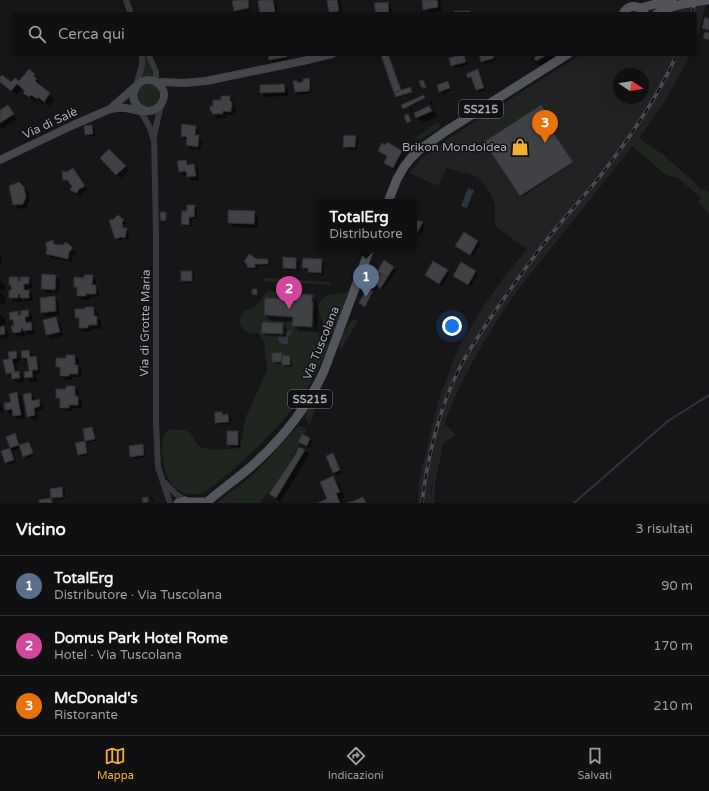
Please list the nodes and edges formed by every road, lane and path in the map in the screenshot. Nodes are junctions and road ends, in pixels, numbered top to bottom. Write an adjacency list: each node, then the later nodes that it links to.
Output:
1 (126, 0): 5 (street)
2 (672, 0): 4 (main road)
3 (707, 0): 7 (main road, bridge)
4 (643, 11): 6 (main road)
5 (130, 12)
6 (624, 12)
7 (659, 12)
8 (142, 56): 13 (street)
9 (149, 56): 12 (street)
10 (324, 56): 12 (main road)
11 (564, 56): 19 (main road, SS215)
12 (159, 82): 13 (main road); 14 (main road)
13 (136, 87): 15 (main road, Via di Salè); 16 (main road)
14 (161, 105): 16 (main road); 17 (street, Via di Grotte Maria)
15 (110, 109): 16 (main road, Via di Salè); 18 (main road, Via di Salè)
16 (142, 109): 17 (street, Via di Grotte Maria)
17 (154, 141): 21 (street, Via di Grotte Maria)
18 (0, 160)
19 (389, 199)
20 (369, 251): 24 (main road, Via Tuscolana / SS215)
21 (164, 482): 22 (street); 23 (street, Via di Grotte Maria)
22 (187, 502): 24 (main road)
23 (170, 503)
24 (206, 503)

